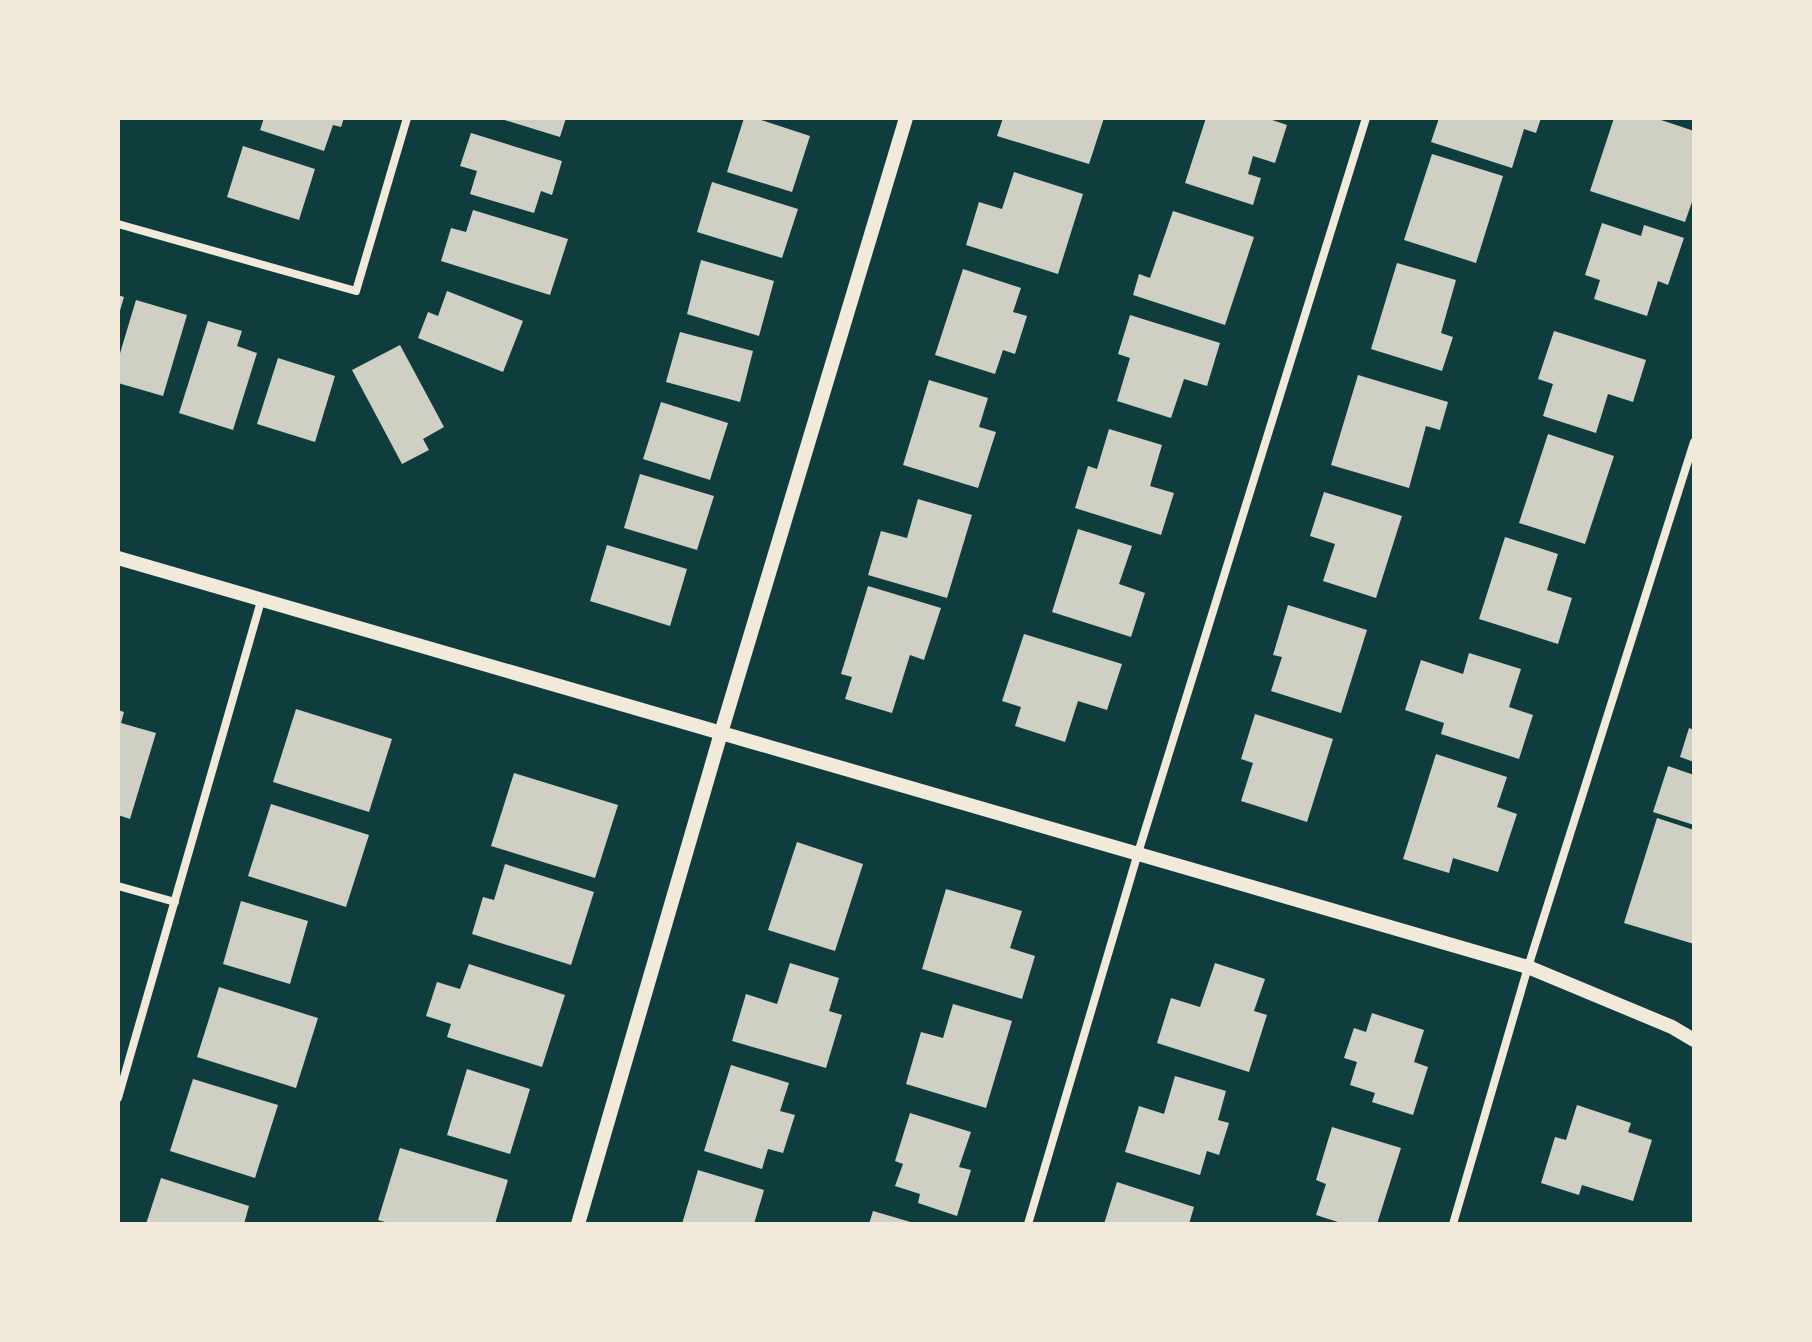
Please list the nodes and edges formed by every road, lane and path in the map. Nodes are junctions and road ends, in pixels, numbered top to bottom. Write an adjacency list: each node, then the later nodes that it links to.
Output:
1 (407, 118): 4 (street)
2 (906, 118): 8 (street)
3 (1366, 118): 9 (street)
4 (118, 224)
5 (1694, 442): 12 (street)
6 (118, 558): 7 (street)
7 (261, 601): 8 (street); 11 (street)
8 (721, 733): 9 (street); 15 (street)
9 (1138, 853): 12 (street); 16 (street)
10 (118, 886): 11 (street)
11 (175, 902): 14 (street)
12 (1528, 967): 13 (street); 17 (street)
13 (1694, 1040)
14 (118, 1098)
15 (578, 1224)
16 (1028, 1224)
17 (1453, 1224)

